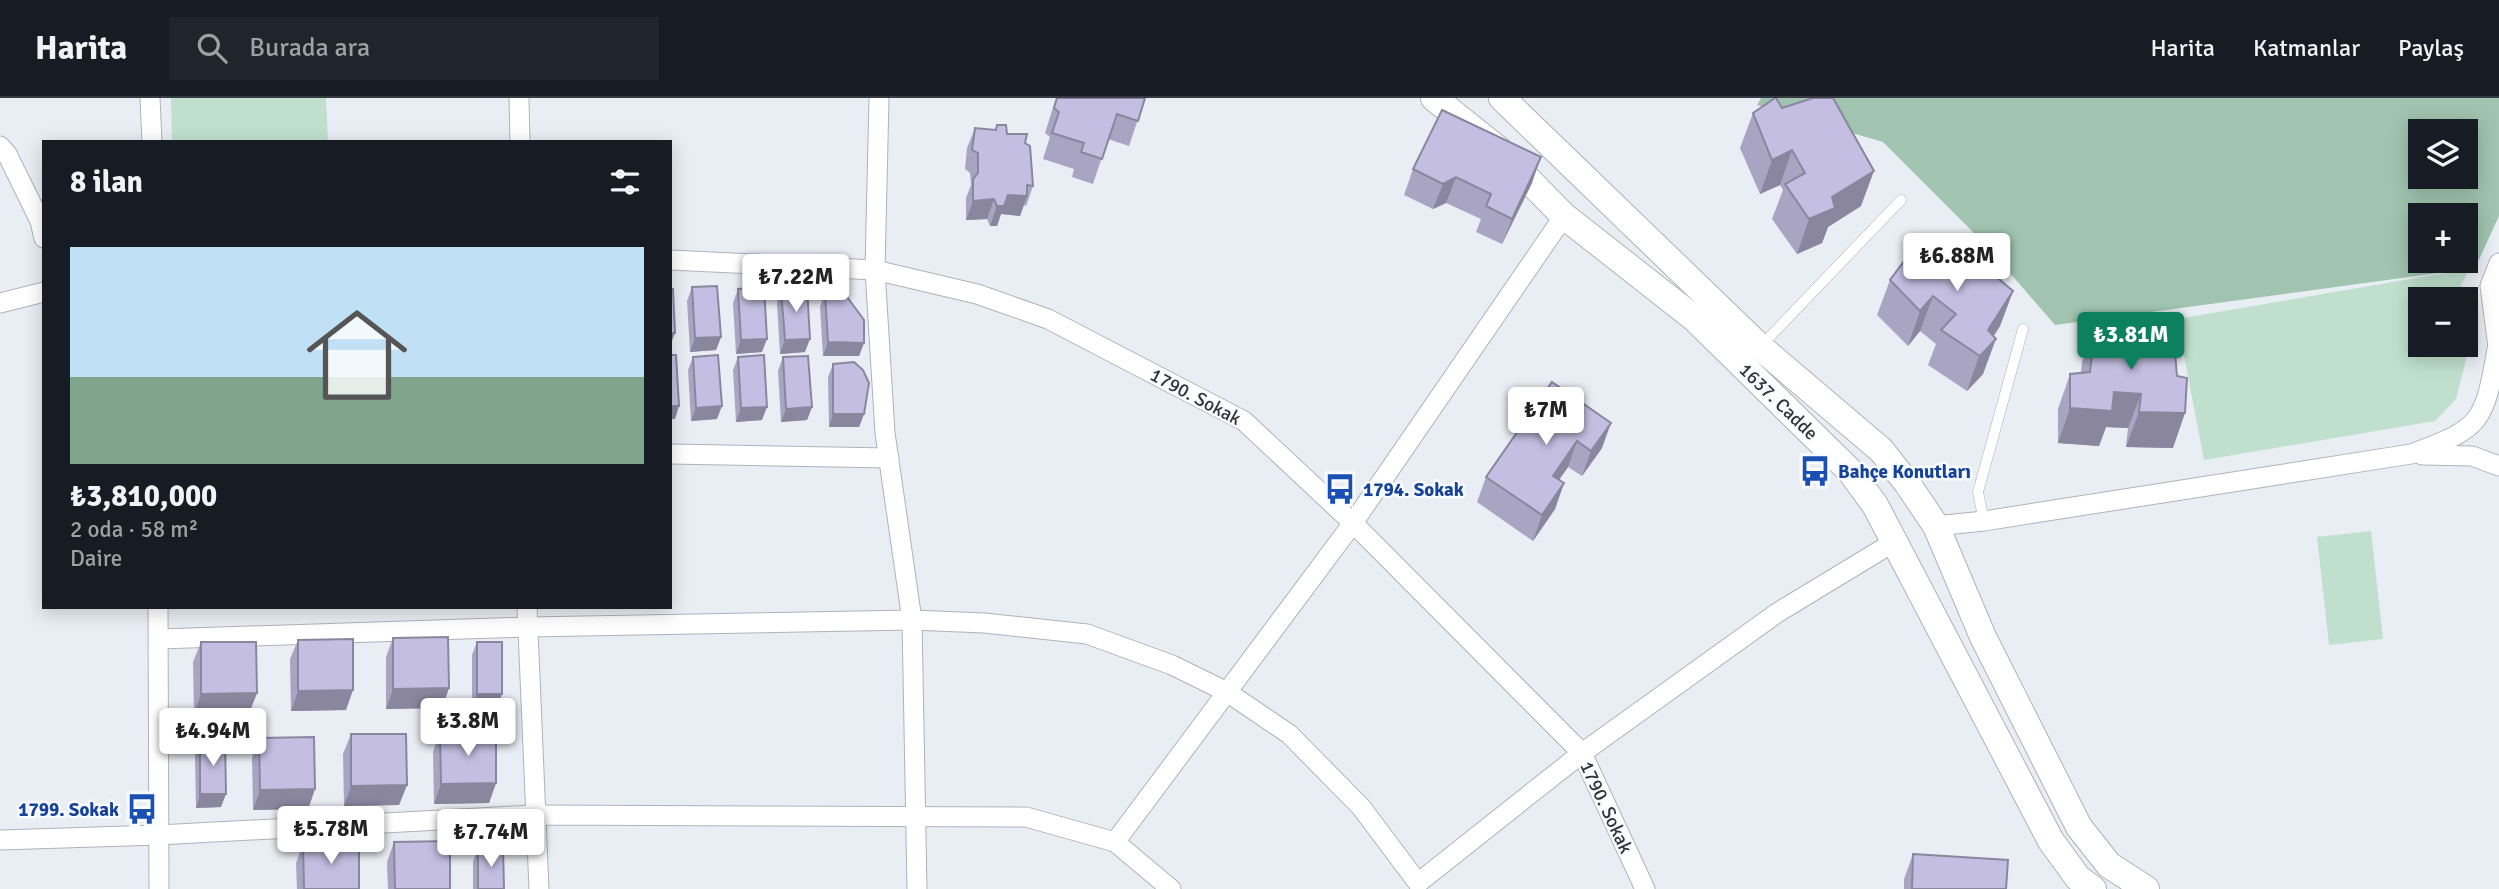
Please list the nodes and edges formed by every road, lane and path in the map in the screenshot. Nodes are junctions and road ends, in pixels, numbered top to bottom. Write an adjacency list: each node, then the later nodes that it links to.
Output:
1 (150, 98): 6 (street)
2 (519, 98): 7 (street)
3 (879, 98): 14 (street)
4 (1434, 98): 10 (street, 1637. Cadde)
5 (1502, 98): 18 (street, 1637. Cadde)
6 (152, 140)
7 (520, 140)
8 (0, 146): 11 (street)
9 (1901, 200): 18 (lane)
10 (1563, 216): 25 (street); 27 (street, 1637. Cadde)
11 (42, 230)
12 (672, 260): 14 (street, 1790. Sokak)
13 (2499, 263): 19 (street)
14 (875, 270): 22 (street); 25 (street, 1790. Sokak)
15 (42, 292): 16 (street)
16 (0, 303)
17 (2023, 328): 24 (lane)
18 (1760, 347): 26 (street, 1637. Cadde)
19 (2498, 352): 21 (street)
20 (672, 454): 22 (street)
21 (2411, 454): 23 (street); 24 (street)
22 (889, 458): 30 (street)
23 (2499, 466)
24 (1983, 521): 26 (street)
25 (1353, 523): 32 (street); 33 (street, 1790. Sokak)
26 (1936, 526): 27 (street); 46 (street, 1637. Cadde)
27 (1894, 542): 33 (street); 45 (street, 1637. Cadde)
28 (158, 609): 31 (street)
29 (528, 617): 30 (street); 31 (street); 34 (street)
30 (912, 620): 32 (street); 35 (street)
31 (159, 639): 36 (street)
32 (1227, 692): 38 (street); 39 (street)
33 (1582, 753): 39 (street); 44 (street, 1790. Sokak)
34 (534, 815): 35 (street); 36 (street); 41 (street)
35 (914, 818): 38 (street); 42 (street)
36 (158, 835): 37 (street); 40 (street)
37 (0, 840)
38 (1115, 842): 43 (street)
39 (1416, 887)
40 (159, 889)
41 (539, 889)
42 (917, 889)
43 (1171, 889)
44 (1645, 889)
45 (2093, 889)
46 (2146, 889)

